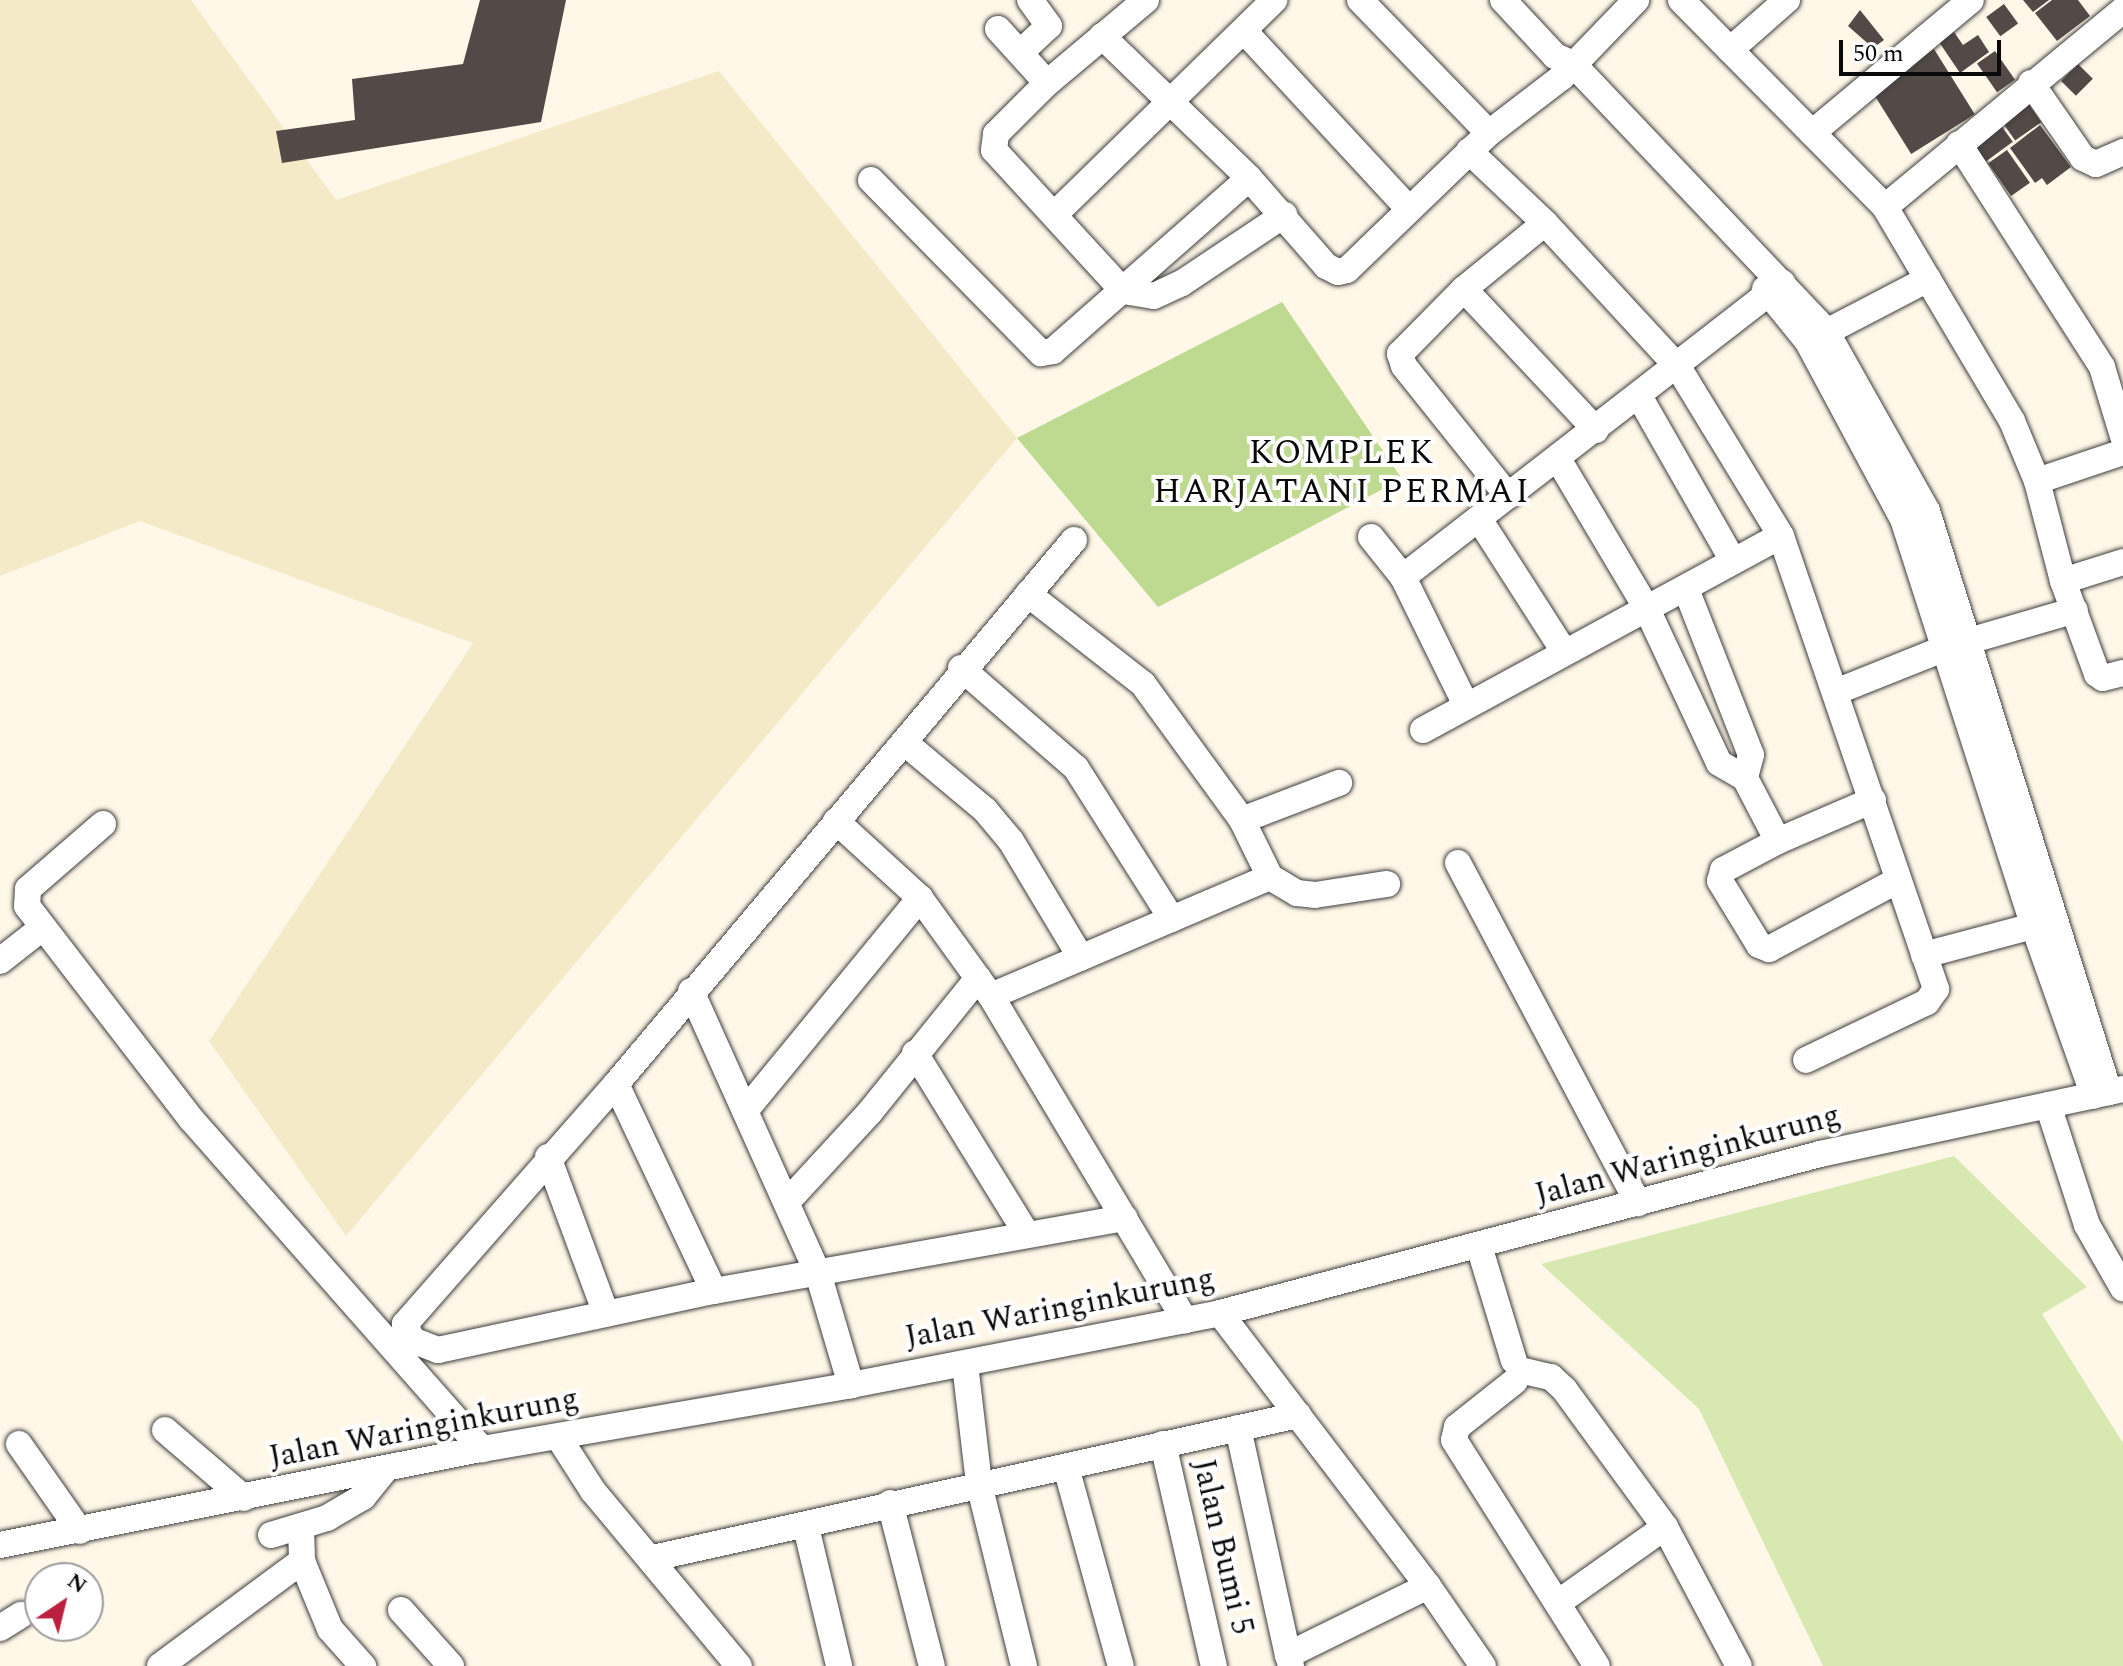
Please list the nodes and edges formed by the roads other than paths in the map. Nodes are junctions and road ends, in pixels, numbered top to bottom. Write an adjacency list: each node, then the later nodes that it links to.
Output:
1 (1030, 0): 15 (street)
2 (1146, 0): 13 (street)
3 (1274, 0): 12 (street)
4 (1360, 0): 20 (street)
5 (1503, 0): 16 (street)
6 (1636, 0): 16 (street)
7 (1681, 0): 14 (street)
8 (1787, 0): 14 (street)
9 (1971, 0): 21 (street)
10 (2123, 10): 18 (street)
11 (998, 29): 15 (street)
12 (1245, 32): 19 (street); 28 (street)
13 (1102, 36): 17 (street); 19 (street)
14 (1730, 50): 21 (street)
15 (1021, 52): 17 (street)
16 (1564, 66): 20 (street); 34 (street)
17 (1047, 83): 29 (street)
18 (2031, 83): 22 (street); 24 (street)
19 (1170, 105): 25 (street); 29 (street)
20 (1489, 133): 23 (street)
21 (1812, 133): 27 (street)
22 (1959, 144): 27 (street); 40 (street)
23 (1469, 151): 28 (street); 31 (street)
24 (2123, 152)
25 (1249, 178): 30 (street); 35 (street)
26 (871, 180): 35 (street)
27 (1885, 207): 32 (street)
28 (1408, 208): 30 (street)
29 (1056, 213): 35 (street)
30 (1284, 215): 35 (street)
31 (1545, 223): 33 (street); 37 (street)
32 (1928, 279): 36 (street); 43 (street)
33 (1464, 289): 39 (street); 44 (street)
34 (1776, 289): 36 (street); 37 (street)
35 (1123, 291)
36 (1817, 336): 57 (street)
37 (1678, 367): 38 (street); 46 (street)
38 (1639, 396): 39 (street); 49 (street)
39 (1596, 430): 42 (street)
40 (2123, 436)
41 (2123, 452): 43 (street)
42 (1558, 459): 44 (street); 55 (street)
43 (2037, 481): 52 (street)
44 (1508, 496): 45 (street)
45 (1479, 519): 51 (street); 58 (street)
46 (1781, 536): 49 (street); 61 (street)
47 (1371, 537): 51 (street)
48 (1074, 540): 54 (street)
49 (1733, 561): 53 (street)
50 (2123, 562): 52 (street)
51 (1403, 577): 62 (street)
52 (2063, 581): 56 (street)
53 (1686, 589): 55 (street); 65 (street)
54 (1028, 594): 59 (street); 68 (street)
55 (1646, 607): 58 (street); 65 (street)
56 (2075, 610): 57 (street); 60 (street)
57 (1957, 644): 61 (street); 78 (street)
58 (1563, 650): 62 (street)
59 (961, 668): 64 (street); 77 (street)
60 (2123, 673)
61 (1838, 691): 67 (street)
62 (1465, 703): 63 (street)
63 (1423, 730)
64 (904, 742): 69 (street); 81 (street)
65 (1745, 778): 71 (street)
66 (1339, 783): 68 (street)
67 (1873, 800): 71 (street); 74 (street)
68 (1242, 820): 73 (street)
69 (836, 821): 76 (street); 84 (street)
70 (103, 824): 79 (street)
71 (1778, 841): 74 (street)
72 (1458, 863): 93 (street)
73 (1270, 877): 75 (street); 77 (street)
74 (1898, 880): 80 (street)
75 (1387, 884)
76 (920, 898): 83 (street); 90 (street)
77 (1172, 919): 81 (street)
78 (2044, 924): 80 (street); 88 (street)
79 (42, 928): 82 (street); 112 (street)
80 (1924, 955): 86 (street)
81 (1081, 958): 83 (street)
82 (0, 961)
83 (984, 987): 85 (street); 94 (street)
84 (691, 991): 87 (street); 90 (street)
85 (915, 1053): 92 (street); 95 (street)
86 (1806, 1060)
87 (616, 1084): 91 (street); 99 (street)
88 (2109, 1092): 89 (street, Jalan Waringinkurung)
89 (2048, 1105): 93 (street, Jalan Waringinkurung); 98 (street)
90 (745, 1111): 92 (street)
91 (548, 1157): 101 (street); 101 (street)
92 (787, 1202): 97 (street)
93 (1638, 1203): 96 (street, Jalan Waringinkurung)
94 (1125, 1218): 95 (street); 102 (street)
95 (1027, 1234): 97 (street)
96 (1479, 1246): 100 (street, Jalan Waringinkurung); 104 (street)
97 (818, 1273): 99 (street); 105 (street)
98 (2123, 1288)
99 (714, 1291): 101 (street)
100 (1220, 1313): 102 (street, Jalan Waringinkurung); 106 (street)
101 (606, 1314)
102 (1185, 1320): 103 (street, Jalan Waringinkurung)
103 (965, 1364): 105 (street, Jalan Waringinkurung); 115 (street)
104 (1518, 1371): 119 (street); 127 (street)
105 (851, 1385): 109 (street, Jalan Waringinkurung)
106 (1298, 1415): 107 (street); 126 (street)
107 (1238, 1428): 111 (street); 129 (street)
108 (165, 1430): 116 (street)
109 (559, 1438): 112 (street, Jalan Waringinkurung); 124 (street)
110 (19, 1444): 121 (street)
111 (1163, 1444): 113 (street); 138 (street, Jalan Bumi 5)
112 (482, 1449): 114 (street, Jalan Waringinkurung)
113 (1066, 1467): 115 (street); 137 (street)
114 (383, 1472): 116 (street, Jalan Waringinkurung); 120 (street)
115 (979, 1484): 117 (street); 136 (street)
116 (244, 1498): 121 (street, Jalan Waringinkurung)
117 (890, 1503): 118 (street); 135 (street)
118 (806, 1527): 124 (street); 134 (street)
119 (1665, 1527): 127 (street); 141 (street)
120 (301, 1529): 122 (street); 125 (street)
121 (80, 1531): 123 (street, Jalan Waringinkurung)
122 (271, 1535)
123 (0, 1545)
124 (653, 1558): 133 (street)
125 (302, 1561): 130 (street); 131 (street)
126 (1428, 1586): 129 (street); 139 (street)
127 (1559, 1602): 140 (street)
128 (401, 1610): 132 (street)
129 (1290, 1660)
130 (160, 1666)
131 (363, 1666)
132 (451, 1666)
133 (739, 1666)
134 (839, 1666)
135 (932, 1666)
136 (1024, 1666)
137 (1121, 1666)
138 (1214, 1666)
139 (1483, 1666)
140 (1597, 1666)
141 (1739, 1666)

